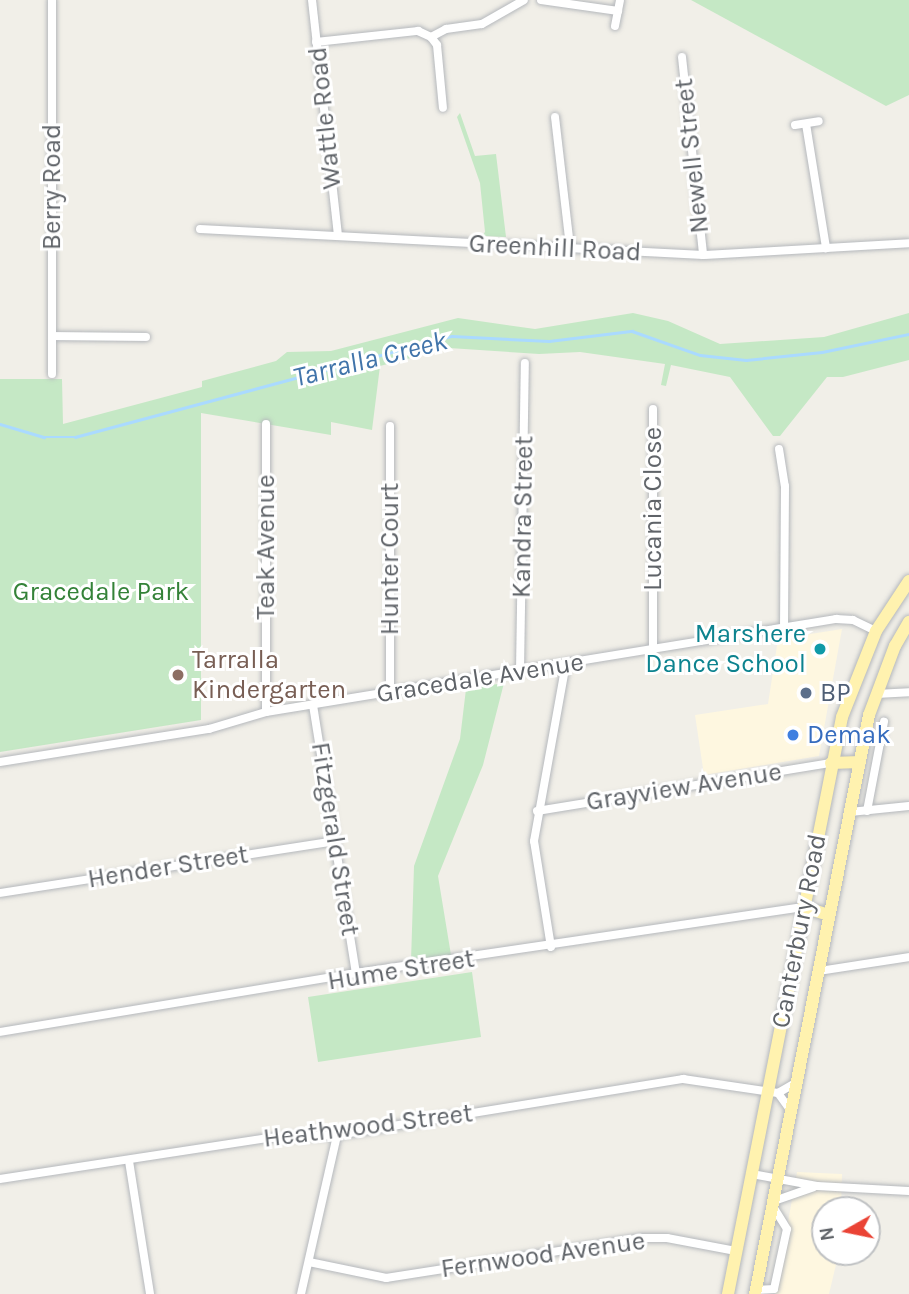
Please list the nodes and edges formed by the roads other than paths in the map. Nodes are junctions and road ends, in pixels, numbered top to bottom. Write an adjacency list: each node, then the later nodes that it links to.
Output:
1 (52, 0): 22 (street, Berry Road)
2 (312, 0): 9 (street, Wattle Road)
3 (520, 0): 8 (street)
4 (541, 0): 6 (street)
5 (620, 0): 6 (street)
6 (618, 11): 7 (street)
7 (615, 26)
8 (431, 37): 9 (street); 11 (street)
9 (317, 42): 17 (street, Wattle Road)
10 (682, 57): 21 (street, Newell Street)
11 (443, 108)
12 (555, 117): 19 (street)
13 (819, 121): 14 (street)
14 (806, 124): 15 (street); 20 (street)
15 (795, 125)
16 (200, 229): 17 (street, Greenhill Road)
17 (338, 235): 19 (street, Greenhill Road)
18 (909, 243): 20 (street, Greenhill Road)
19 (570, 247): 21 (street, Greenhill Road)
20 (826, 248): 21 (street, Greenhill Road)
21 (703, 255)
22 (52, 336): 23 (street); 25 (street, Berry Road)
23 (146, 337)
24 (525, 363): 36 (street, Kandra Street)
25 (52, 374)
26 (653, 409): 34 (street, Lucania Close)
27 (265, 424): 41 (street, Teak Avenue)
28 (390, 426): 37 (street, Hunter Court)
29 (779, 449): 32 (street)
30 (909, 581): 33 (main road, Canterbury Road)
31 (909, 622): 39 (main road, Canterbury Road)
32 (784, 628): 33 (street, Gracedale Avenue); 34 (street, Gracedale Avenue)
33 (876, 631): 45 (main road, Canterbury Road)
34 (653, 650): 35 (street, Gracedale Avenue)
35 (566, 664): 36 (street, Gracedale Avenue); 47 (street)
36 (520, 671): 37 (street, Gracedale Avenue)
37 (390, 692): 40 (street, Gracedale Avenue)
38 (909, 692): 39 (street)
39 (876, 694): 44 (main road, Canterbury Road)
40 (313, 705): 41 (street, Gracedale Avenue); 50 (street, Fitzgerald Street)
41 (266, 712): 43 (street, Gracedale Avenue)
42 (884, 722): 48 (street)
43 (0, 762)
44 (860, 762): 45 (main road); 49 (main road, Canterbury Road)
45 (831, 764): 47 (street, Grayview Avenue); 52 (main road, Canterbury Road)
46 (909, 806): 48 (street)
47 (537, 811): 54 (street)
48 (867, 811): 49 (street)
49 (850, 812): 53 (main road, Canterbury Road)
50 (335, 841): 51 (street, Hender Street); 57 (street, Fitzgerald Street)
51 (0, 893)
52 (803, 907): 53 (main road); 54 (street, Hume Street); 60 (main road, Canterbury Road)
53 (829, 915): 56 (main road, Canterbury Road)
54 (551, 947): 57 (street, Hume Street)
55 (909, 957): 56 (street)
56 (818, 971): 59 (main road, Canterbury Road)
57 (356, 973): 58 (street, Hume Street)
58 (0, 1032)
59 (797, 1082): 60 (street); 61 (main road, Canterbury Road)
60 (773, 1092): 61 (street); 62 (street, Heathwood Street); 64 (main road, Canterbury Road)
61 (791, 1111): 65 (main road, Canterbury Road)
62 (337, 1135): 63 (street, Heathwood Street); 71 (street)
63 (129, 1161): 66 (street, Heathwood Street); 73 (street)
64 (752, 1174): 65 (street); 70 (main road, Canterbury Road)
65 (778, 1178): 67 (street); 69 (main road, Canterbury Road)
66 (0, 1179)
67 (817, 1186): 68 (street); 69 (street)
68 (909, 1191)
69 (773, 1204): 72 (main road, Canterbury Road); 72 (street)
70 (736, 1251): 71 (street, Fernwood Avenue); 75 (main road, Canterbury Road)
71 (309, 1262): 74 (street)
72 (755, 1292)
73 (150, 1294)
74 (301, 1294)
75 (728, 1294)

